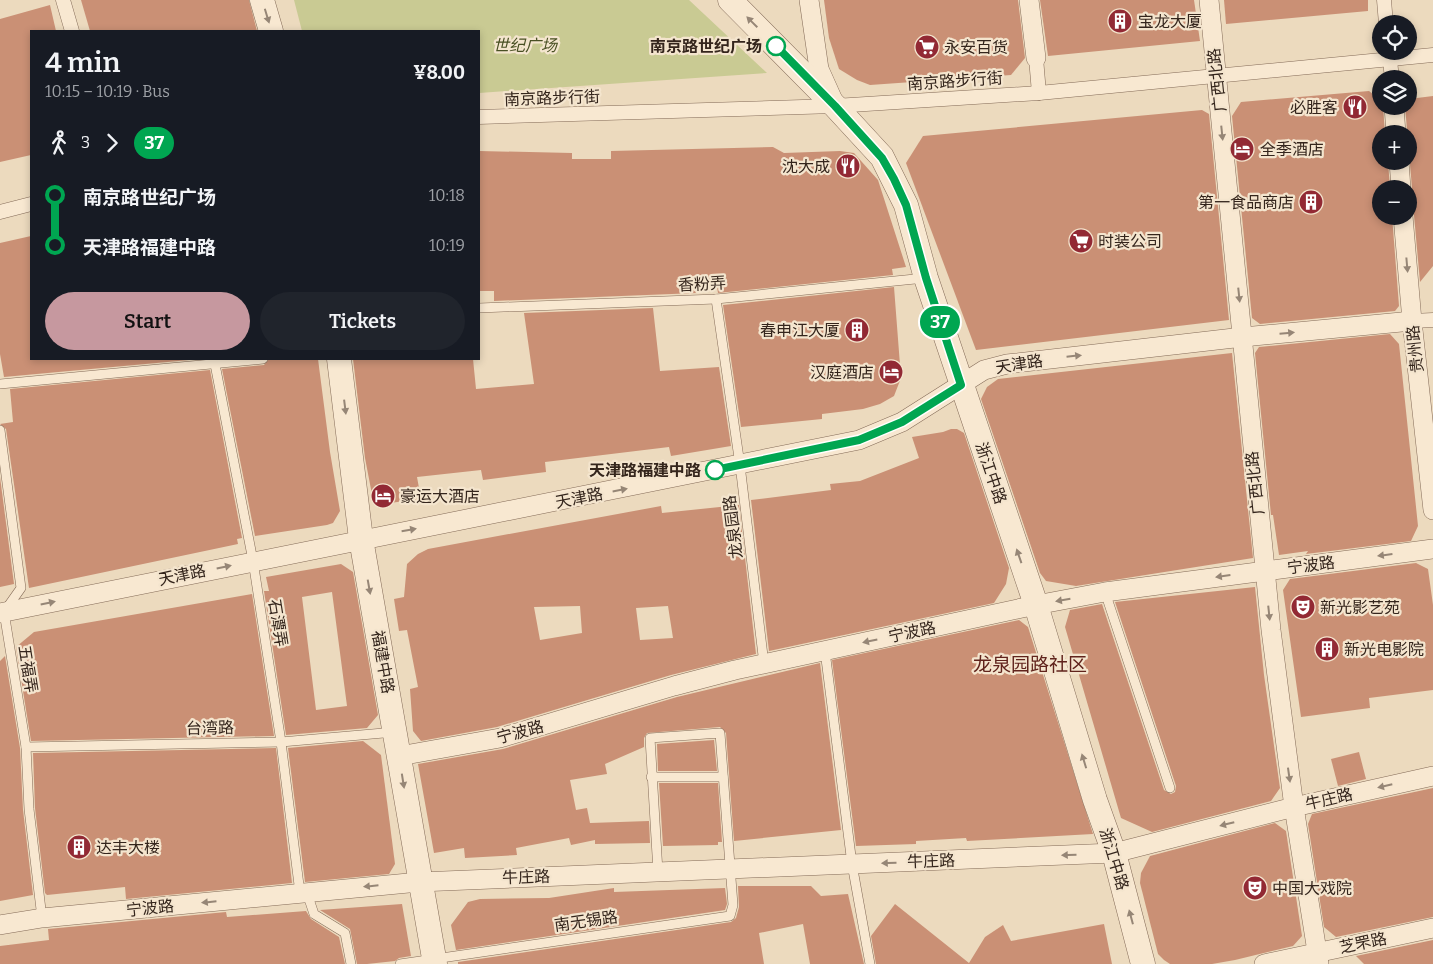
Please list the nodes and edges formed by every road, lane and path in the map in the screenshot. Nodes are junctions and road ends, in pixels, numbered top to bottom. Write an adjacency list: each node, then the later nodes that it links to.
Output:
1 (63, 0): 9 (street)
2 (262, 0): 10 (street, one-way to 10)
3 (730, 0): 17 (street, one-way to 3)
4 (809, 0): 17 (street, 浙江中路)
5 (1029, 0): 14 (street)
6 (1209, 0): 15 (street, 广西北路)
7 (1384, 0): 8 (street)
8 (1385, 15)
9 (72, 30)
10 (271, 30)
11 (1417, 55): 12 (street, 南京路步行街)
12 (1433, 55)
13 (1372, 57): 15 (street, 南京路步行街)
14 (1036, 58): 16 (street)
15 (1216, 75): 16 (street, 南京路步行街); 27 (street, 广西北路, one-way to 27)
16 (1039, 93): 17 (street, 南京路步行街)
17 (835, 106): 18 (street, 南京路步行街); 22 (street, 浙江中路)
18 (480, 117)
19 (30, 204): 20 (street)
20 (0, 212)
21 (1404, 225): 26 (street, 贵州路, one-way to 26)
22 (926, 278): 23 (lane, 香粉弄); 32 (street, 浙江中路)
23 (716, 298): 24 (lane, 香粉弄); 34 (lane, 龙泉园路)
24 (480, 308)
25 (1433, 320): 26 (street)
26 (1412, 321): 27 (street, 天津路, one-way to 26); 35 (street, 贵州路)
27 (1243, 337): 32 (street, 天津路, one-way to 27); 39 (street, 广西北路)
28 (247, 360): 30 (lane)
29 (339, 360): 36 (street, 福建中路, one-way to 36)
30 (214, 362): 31 (lane); 38 (lane, 石潭弄)
31 (0, 384)
32 (961, 385): 34 (street, 天津路); 41 (street, 浙江中路, one-way to 32)
33 (0, 430): 42 (lane)
34 (740, 465): 36 (street, 天津路, one-way to 34); 44 (lane, 龙泉园路)
35 (1433, 510)
36 (361, 539): 38 (street, 天津路); 45 (street, 福建中路, one-way to 45)
37 (1433, 549): 39 (street, 宁波路, one-way to 39)
38 (253, 561): 42 (street, 天津路, one-way to 38); 46 (lane, 石潭弄)
39 (1264, 570): 40 (street, 宁波路, one-way to 40); 53 (street, 广西北路, one-way to 53)
40 (1105, 592): 41 (street, 宁波路, one-way to 41); 52 (lane)
41 (1036, 605): 43 (street, 宁波路, one-way to 43); 54 (street, 浙江中路, one-way to 41)
42 (2, 613): 47 (lane, 五福弄)
43 (825, 651): 44 (street, 宁波路); 55 (lane)
44 (764, 664): 48 (street, 宁波路)
45 (395, 732): 46 (lane, 台湾路); 48 (street, 福建中路)
46 (281, 742): 47 (lane, 台湾路); 59 (lane, 石潭弄)
47 (26, 747): 60 (lane, 五福弄)
48 (399, 756): 58 (street, 福建中路, one-way to 58)
49 (724, 776): 51 (lane); 51 (lane); 56 (lane)
50 (1433, 776): 53 (street, 牛庄路, one-way to 53)
51 (651, 777): 57 (lane)
52 (1170, 788)
53 (1294, 807): 54 (street, 牛庄路, one-way to 54); 63 (street, 广西北路)
54 (1114, 853): 55 (street, 牛庄路, one-way to 55); 68 (street, 浙江中路, one-way to 54)
55 (852, 864): 56 (street, 牛庄路); 67 (lane)
56 (731, 869): 57 (street, 牛庄路); 64 (lane, 南无锡路)
57 (658, 872): 58 (street, 牛庄路)
58 (419, 882): 59 (street, 宁波路, one-way to 59); 64 (street, 福建中路)
59 (304, 893): 60 (street, 宁波路, one-way to 60); 65 (lane, 石潭弄)
60 (42, 918): 61 (street, 宁波路)
61 (0, 924)
62 (1433, 928): 63 (street, 芝罘路)
63 (1318, 958): 69 (street, 芝罘路)
64 (434, 962): 66 (lane, 南无锡路)
65 (351, 964)
66 (400, 964)
67 (870, 964)
68 (1143, 964)
69 (1264, 964)

